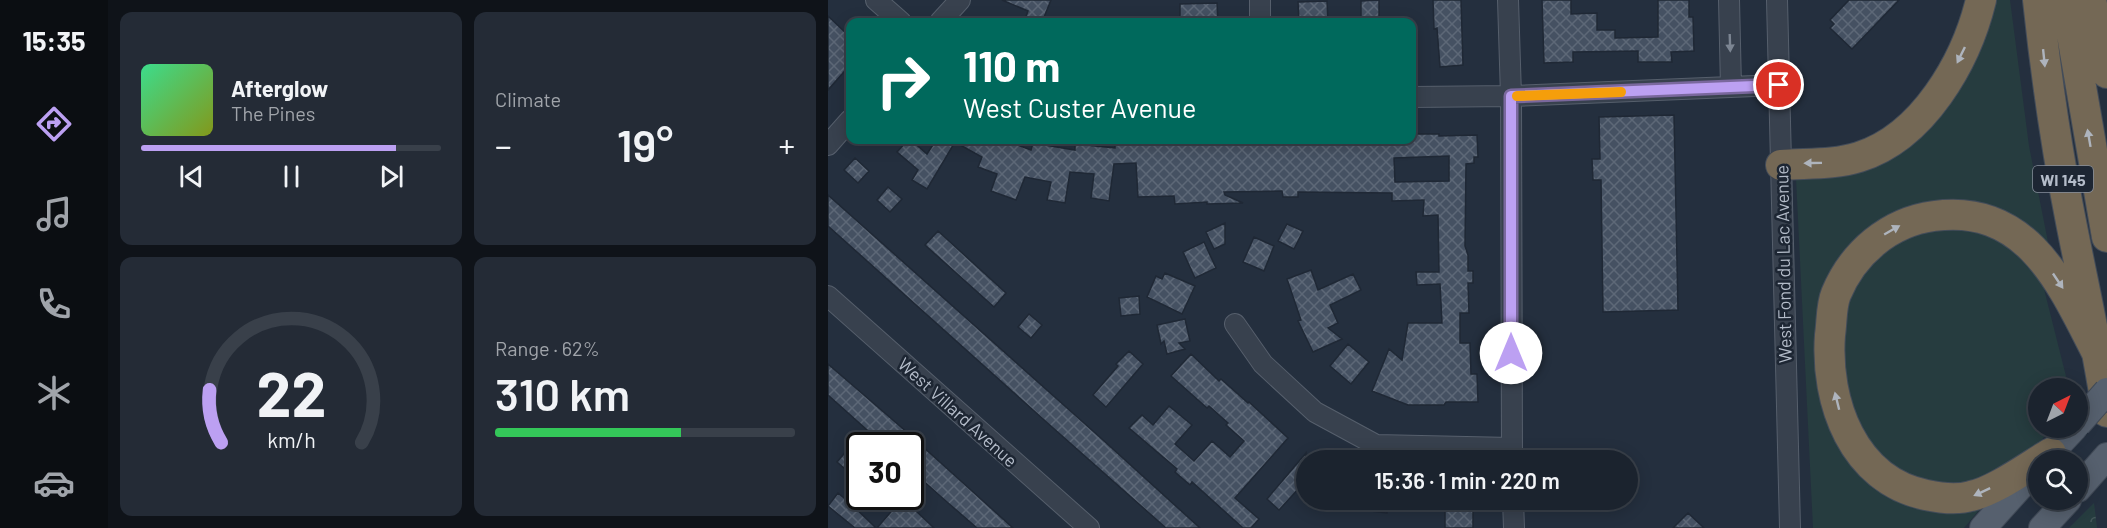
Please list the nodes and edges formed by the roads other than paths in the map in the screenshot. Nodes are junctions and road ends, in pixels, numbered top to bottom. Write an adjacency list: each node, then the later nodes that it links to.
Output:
1 (876, 0): 11 (street)
2 (960, 0): 12 (street)
3 (1260, 0): 13 (street)
4 (1508, 0): 17 (street)
5 (1729, 0): 16 (street, one-way to 16)
6 (1777, 0): 15 (street, West Fond du Lac Avenue)
7 (1981, 0): 21 (highway, one-way to 21)
8 (2038, 0): 25 (highway, WI 145, one-way to 25)
9 (2066, 0): 22 (highway, WI 145, one-way to 9)
10 (2091, 0): 14 (highway)
11 (896, 18)
12 (944, 18)
13 (1260, 18)
14 (2107, 73)
15 (1779, 85): 16 (street); 21 (street, West Fond du Lac Avenue)
16 (1731, 87): 17 (street)
17 (1511, 96): 18 (street); 31 (street)
18 (1416, 97)
19 (846, 125): 20 (street)
20 (828, 145)
21 (1781, 165): 41 (street, West Fond du Lac Avenue)
22 (2107, 237)
23 (828, 296): 39 (street, West Villard Avenue)
24 (1235, 324): 30 (street)
25 (2099, 357): 27 (highway, WI 145); 34 (highway, one-way to 25)
26 (2107, 391): 28 (main road, bridge)
27 (2107, 411)
28 (2088, 413)
29 (2065, 438): 32 (main road)
30 (1452, 450)
31 (1512, 450)
32 (2053, 450)
33 (2107, 456): 36 (main road)
34 (2028, 469)
35 (2028, 478): 42 (main road)
36 (2088, 478)
37 (1513, 510): 40 (street)
38 (2058, 510): 43 (main road)
39 (1089, 528)
40 (1514, 528)
41 (1790, 528)
42 (1983, 528)
43 (2042, 528)

